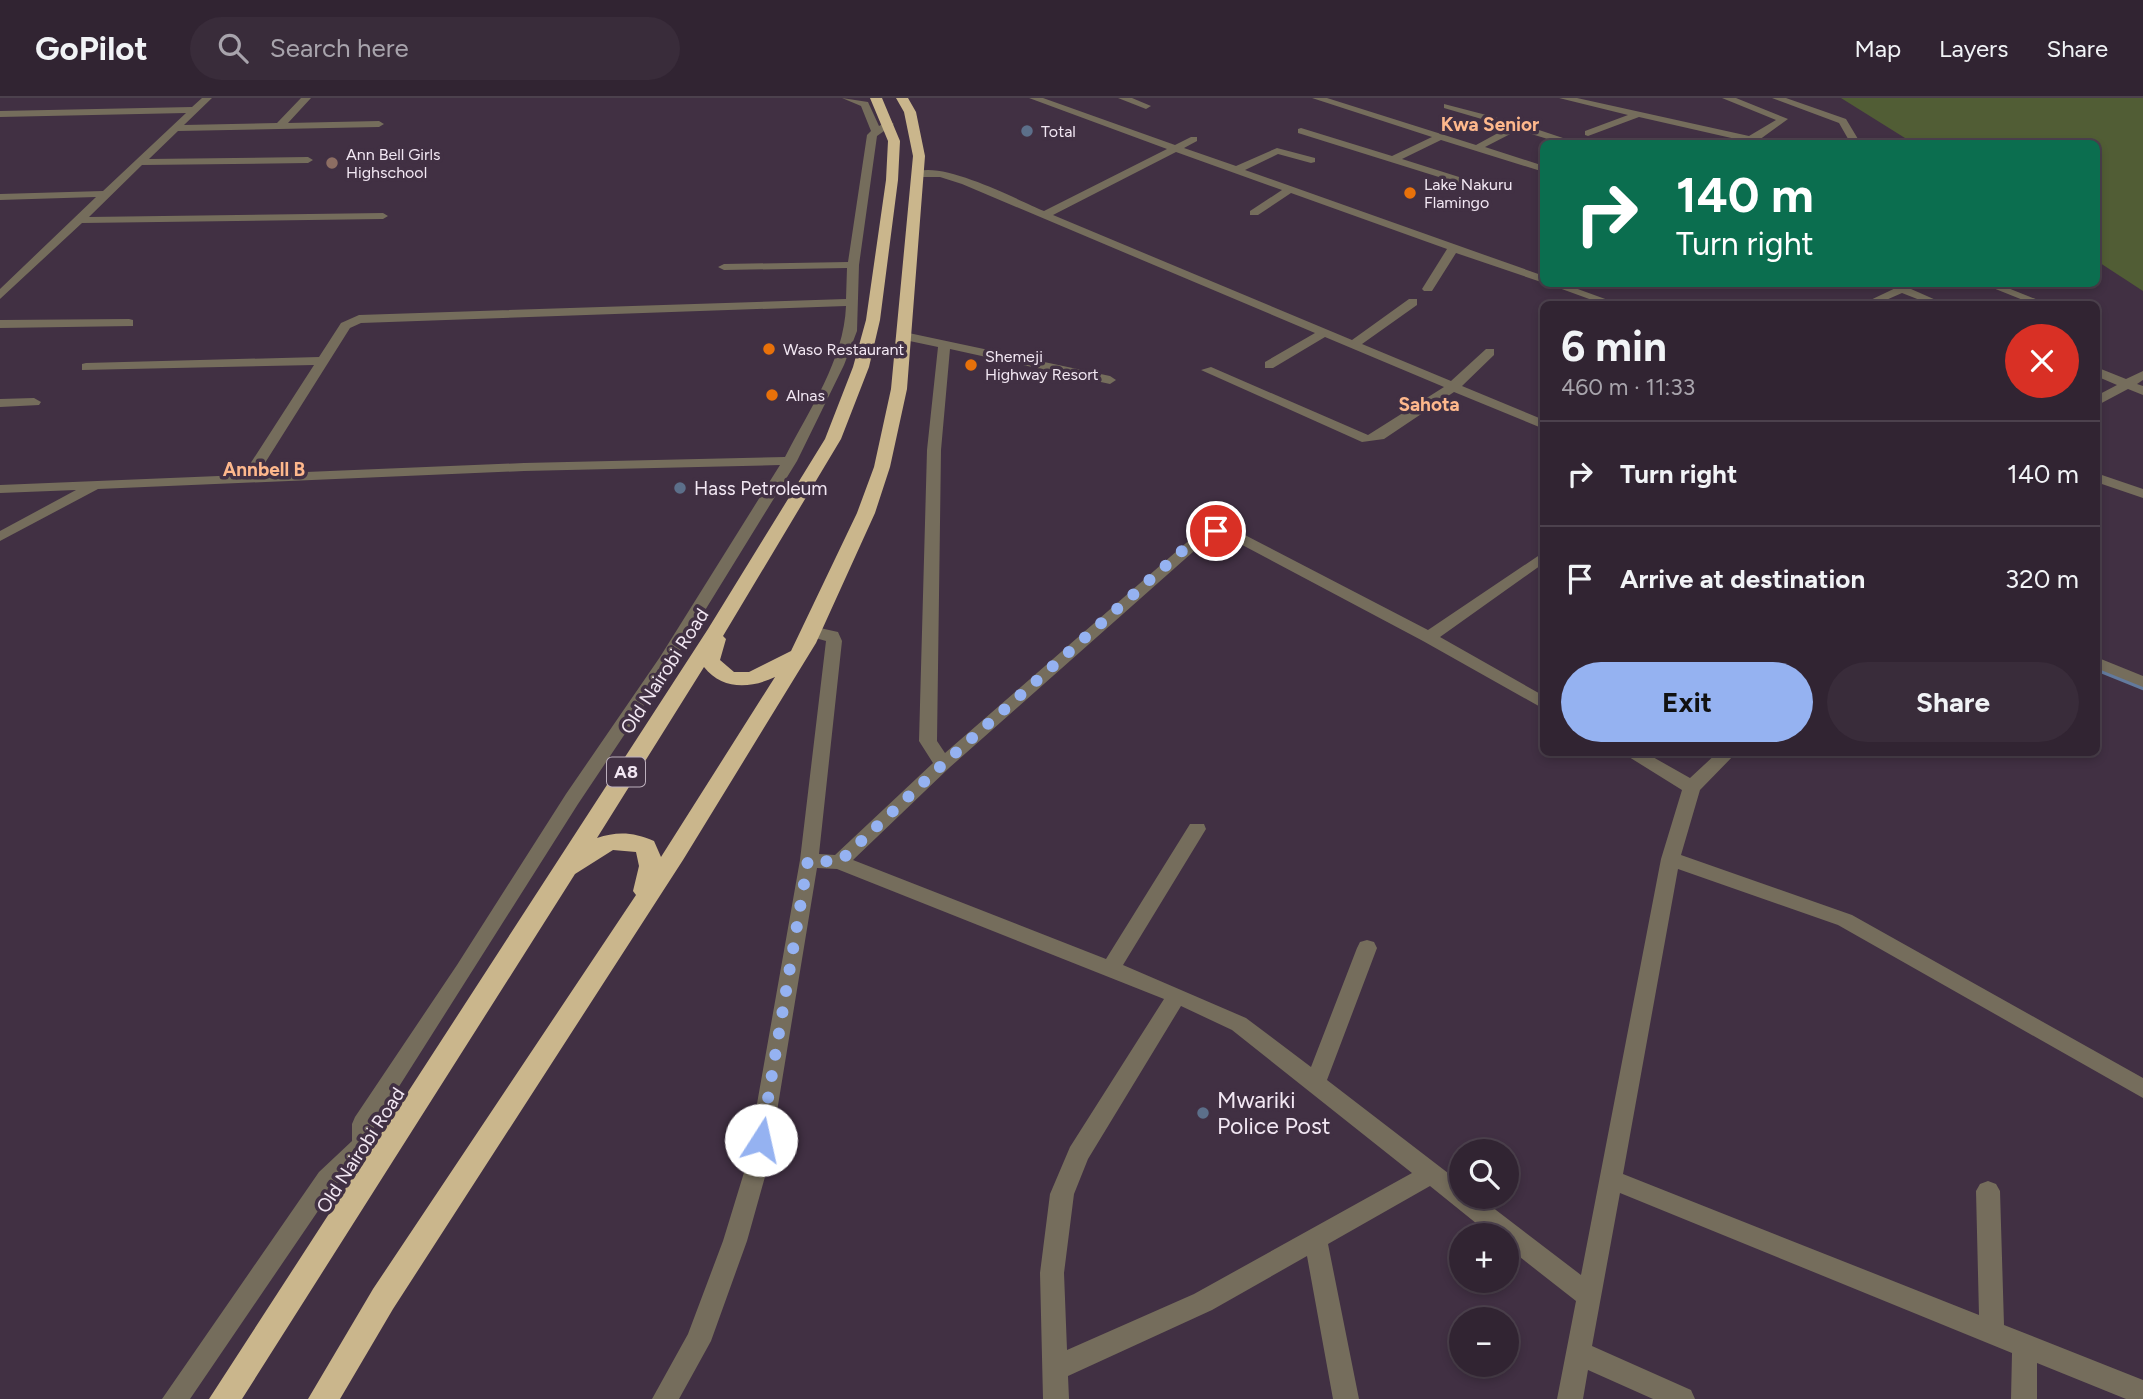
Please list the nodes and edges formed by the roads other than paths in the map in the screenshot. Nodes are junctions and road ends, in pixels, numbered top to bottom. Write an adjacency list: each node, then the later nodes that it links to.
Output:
1 (207, 98): 14 (street)
2 (306, 98): 23 (street)
3 (846, 98): 27 (street)
4 (876, 98): 27 (highway, Old Nairobi Road / A8)
5 (902, 98): 42 (highway)
6 (1034, 98): 35 (street)
7 (1123, 98): 12 (street)
8 (1317, 98): 30 (street)
9 (1564, 98): 17 (street)
10 (1727, 98): 20 (street)
11 (1777, 98): 19 (street)
12 (1146, 106)
13 (1447, 106): 24 (street)
14 (195, 110): 16 (street); 26 (street)
15 (0, 114): 16 (street)
16 (17, 114): 25 (street)
17 (1639, 114): 22 (street); 29 (street)
18 (1706, 115): 22 (street)
19 (1828, 116): 20 (street); 33 (street)
20 (1780, 117): 22 (street)
21 (379, 124): 23 (street)
22 (1689, 125)
23 (280, 126): 26 (street)
24 (1518, 127): 32 (street); 34 (street)
25 (0, 128)
26 (176, 128): 39 (street)
27 (883, 128): 52 (street); 97 (highway, Old Nairobi Road / A8)
28 (1301, 131): 38 (street)
29 (1588, 133)
30 (1440, 136): 34 (street); 38 (street)
31 (1194, 139): 35 (street)
32 (1562, 140)
33 (1854, 140)
34 (1476, 148): 40 (street)
35 (1171, 149): 41 (street); 49 (street)
36 (308, 160): 39 (street)
37 (1311, 160): 41 (street)
38 (1392, 160): 44 (street)
39 (140, 162): 45 (street)
40 (1540, 168)
41 (1234, 171): 43 (street)
42 (917, 174): 49 (street); 72 (highway)
43 (1289, 190): 47 (street); 51 (street)
44 (1490, 190)
45 (107, 194): 46 (street); 50 (street)
46 (0, 197)
47 (1254, 214)
48 (383, 215): 50 (street)
49 (1044, 215): 71 (street)
50 (79, 220): 56 (street)
51 (1453, 249): 54 (street); 61 (street)
52 (853, 265): 53 (street); 67 (street)
53 (724, 267)
54 (1540, 279)
55 (0, 282): 56 (street)
56 (13, 282): 62 (street)
57 (1567, 287): 63 (street)
58 (1905, 287): 64 (street)
59 (1909, 287): 65 (street)
60 (1997, 287): 66 (street)
61 (1428, 289)
62 (0, 295)
63 (1604, 301)
64 (1874, 301)
65 (1933, 301)
66 (2034, 301)
67 (852, 302): 76 (street); 90 (street)
68 (1413, 302): 73 (street)
69 (129, 323): 70 (street)
70 (0, 324)
71 (1326, 332): 73 (street); 77 (street)
72 (904, 336): 74 (street); 102 (highway)
73 (1354, 344): 84 (street)
74 (944, 345): 82 (street); 108 (street)
75 (1490, 352): 84 (street)
76 (322, 361): 78 (street); 91 (street)
77 (1269, 365)
78 (86, 367)
79 (1207, 370): 84 (street)
80 (2100, 373): 83 (street)
81 (2143, 375): 83 (street)
82 (1110, 380)
83 (2129, 385): 85 (street); 86 (street)
84 (1454, 387): 89 (street)
85 (2143, 391)
86 (2100, 400)
87 (34, 402): 88 (street)
88 (0, 403)
89 (1540, 423)
90 (790, 461): 91 (street); 96 (street)
91 (248, 478): 93 (street)
92 (2100, 478): 95 (street)
93 (98, 484): 94 (street); 98 (street)
94 (0, 489)
95 (2143, 494)
96 (768, 497): 97 (street); 121 (street)
97 (778, 526): 100 (highway, Old Nairobi Road / A8)
98 (0, 537)
99 (1540, 559): 101 (street)
100 (718, 629): 102 (highway); 114 (highway, Old Nairobi Road / A8)
101 (1429, 636): 105 (street); 108 (street)
102 (808, 637): 112 (street); 115 (highway)
103 (2100, 664): 104 (street)
104 (2143, 682)
105 (1540, 702)
106 (1636, 756): 109 (street)
107 (1725, 756): 109 (street)
108 (943, 764): 113 (street)
109 (1692, 788): 111 (street)
110 (1197, 829): 117 (street)
111 (1670, 859): 120 (street); 123 (street)
112 (808, 860): 113 (street); 136 (street)
113 (839, 862): 117 (street)
114 (552, 889): 115 (highway); 124 (highway, Old Nairobi Road / A8)
115 (643, 900): 135 (highway)
116 (1367, 948): 119 (street)
117 (1110, 969): 118 (street)
118 (1177, 995): 119 (street); 131 (street)
119 (1315, 1084): 122 (street)
120 (2143, 1089)
121 (362, 1146): 124 (street); 133 (street)
122 (1431, 1174): 126 (street); 127 (street)
123 (1610, 1179): 127 (street); 128 (street)
124 (365, 1186): 134 (highway, Old Nairobi Road / A8)
125 (1988, 1191): 128 (street)
126 (1315, 1238): 131 (street); 138 (street)
127 (1587, 1295): 130 (street)
128 (1992, 1331): 129 (street)
129 (2025, 1344): 132 (street); 141 (street)
130 (1579, 1353): 139 (street); 140 (street)
131 (1054, 1369): 137 (street)
132 (2143, 1393)
133 (175, 1399)
134 (224, 1399)
135 (323, 1399)
136 (665, 1399)
137 (1056, 1399)
138 (1346, 1399)
139 (1570, 1399)
140 (1682, 1399)
141 (2024, 1399)

